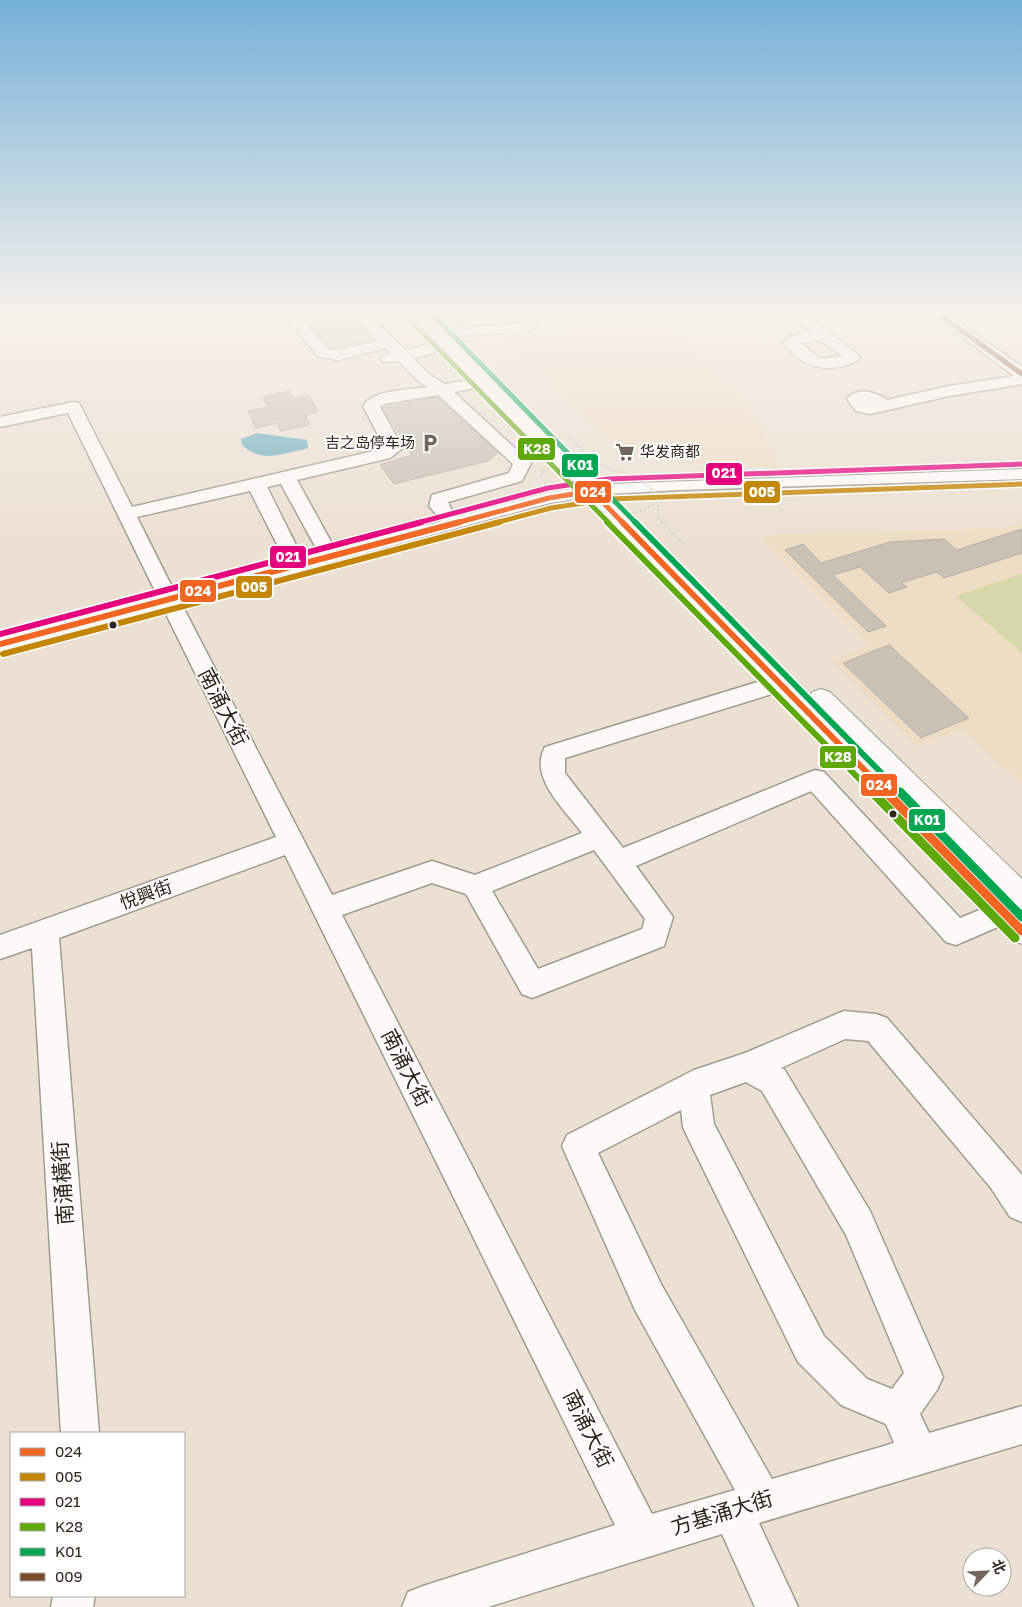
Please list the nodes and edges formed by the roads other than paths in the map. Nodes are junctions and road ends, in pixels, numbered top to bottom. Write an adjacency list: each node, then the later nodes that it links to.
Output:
1 (436, 390): 9 (street)
2 (443, 390): 13 (street)
3 (494, 390): 11 (main road)
4 (503, 390): 11 (main road)
5 (960, 390): 6 (street)
6 (862, 407)
7 (0, 422): 12 (street, 南涌大街)
8 (1022, 472): 11 (street)
9 (286, 477): 10 (street); 14 (street)
10 (256, 484): 12 (street); 15 (street)
11 (601, 484): 13 (street); 16 (street); 19 (main road); 24 (main road)
12 (126, 514): 16 (street, 南涌大街)
13 (446, 516): 14 (street)
14 (326, 548): 15 (street)
15 (292, 557): 16 (street)
16 (166, 595): 17 (street); 18 (street); 21 (street, 南涌大街)
17 (0, 632)
18 (0, 644)
19 (780, 683): 20 (street); 24 (main road)
20 (600, 838): 22 (street); 23 (street)
21 (291, 842): 25 (street, 南涌大街); 27 (street, 悅興街)
22 (618, 862): 23 (street); 24 (street)
23 (475, 886): 25 (street)
24 (1013, 905): 26 (main road)
25 (325, 909): 37 (street, 南涌大街)
26 (1022, 931)
27 (46, 932): 28 (street, 悅興街); 34 (street, 南涌橫街)
28 (0, 947)
29 (748, 1067): 30 (street); 31 (street); 32 (street)
30 (693, 1087): 32 (street); 36 (street)
31 (1022, 1205)
32 (899, 1411): 35 (street)
33 (1022, 1425): 35 (street, 方基涌大街)
34 (80, 1432)
35 (920, 1456): 36 (street, 方基涌大街)
36 (747, 1506): 37 (street, 方基涌大街); 39 (street)
37 (642, 1537): 38 (street, 方基涌大街)
38 (433, 1605)
39 (777, 1607)

